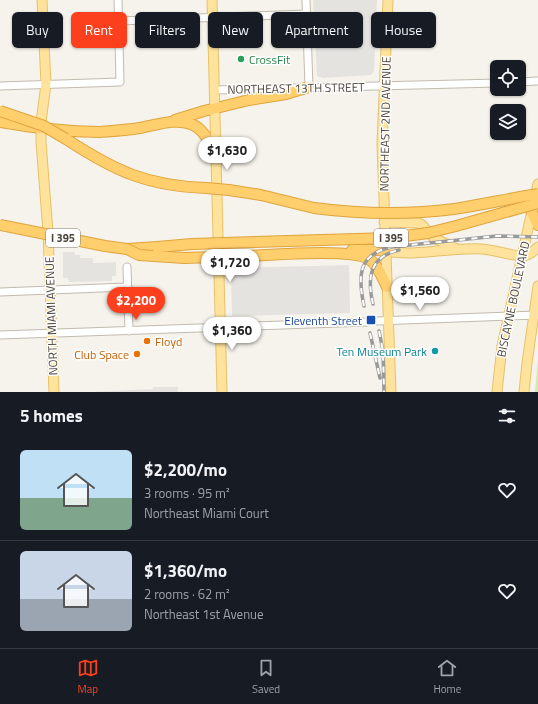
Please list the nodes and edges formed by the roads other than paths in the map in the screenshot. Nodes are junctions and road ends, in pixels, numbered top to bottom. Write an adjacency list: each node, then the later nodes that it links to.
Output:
1 (42, 0): 17 (main road, NORTH MIAMI AVENUE)
2 (118, 0): 6 (street)
3 (212, 0): 7 (main road)
4 (306, 0): 8 (street)
5 (388, 0): 19 (main road, NORTHEAST 2ND AVENUE)
6 (118, 12)
7 (212, 12)
8 (306, 12)
9 (208, 17): 10 (street)
10 (127, 20)
11 (119, 48): 17 (street)
12 (213, 48): 21 (main road)
13 (307, 48): 20 (street)
14 (538, 81): 15 (street)
15 (526, 82)
16 (490, 83): 19 (street, NORTHEAST 13TH STREET)
17 (46, 84): 18 (street); 26 (main road, NORTH MIAMI AVENUE)
18 (0, 86)
19 (385, 86): 20 (street, NORTHEAST 13TH STREET); 32 (main road, NORTHEAST 2ND AVENUE)
20 (309, 87): 21 (street, NORTHEAST 13TH STREET); 22 (highway)
21 (215, 90): 22 (main road)
22 (214, 108): 24 (highway); 27 (main road)
23 (0, 111): 29 (highway, I 395, bridge)
24 (171, 121): 26 (highway); 27 (highway)
25 (0, 122): 26 (highway)
26 (41, 129): 45 (main road, NORTH MIAMI AVENUE)
27 (215, 150): 52 (main road)
28 (538, 184): 31 (main road, BISCAYNE BOULEVARD)
29 (538, 194)
30 (538, 203): 36 (highway, I 395, bridge)
31 (532, 213): 33 (highway); 40 (main road, BISCAYNE BOULEVARD)
32 (384, 222): 37 (main road); 38 (main road, NORTHEAST 2ND AVENUE)
33 (538, 224)
34 (0, 225): 36 (highway, I 395, bridge)
35 (538, 247): 40 (main road)
36 (127, 248): 39 (highway, bridge)
37 (456, 249): 38 (main road); 40 (main road)
38 (386, 251): 39 (highway); 44 (main road, NORTHEAST 2ND AVENUE)
39 (338, 253): 44 (highway)
40 (522, 256): 48 (main road, BISCAYNE BOULEVARD)
41 (126, 267): 43 (street)
42 (538, 286): 47 (main road, BISCAYNE BOULEVARD)
43 (127, 287): 45 (street); 53 (street)
44 (387, 287): 49 (main road, NORTHEAST 2ND AVENUE)
45 (50, 290): 46 (street); 54 (main road, NORTH MIAMI AVENUE)
46 (0, 292)
47 (536, 315): 48 (street); 60 (main road, BISCAYNE BOULEVARD)
48 (509, 317): 49 (street); 59 (main road, BISCAYNE BOULEVARD)
49 (388, 321): 51 (street); 58 (main road, NORTHEAST 2ND AVENUE)
50 (367, 322): 52 (street)
51 (377, 322)
52 (221, 327): 53 (street); 57 (main road)
53 (129, 331): 54 (street)
54 (52, 333): 55 (street); 56 (main road, NORTH MIAMI AVENUE)
55 (0, 335)
56 (54, 392)
57 (222, 392)
58 (391, 392)
59 (497, 392)
60 (524, 392)

